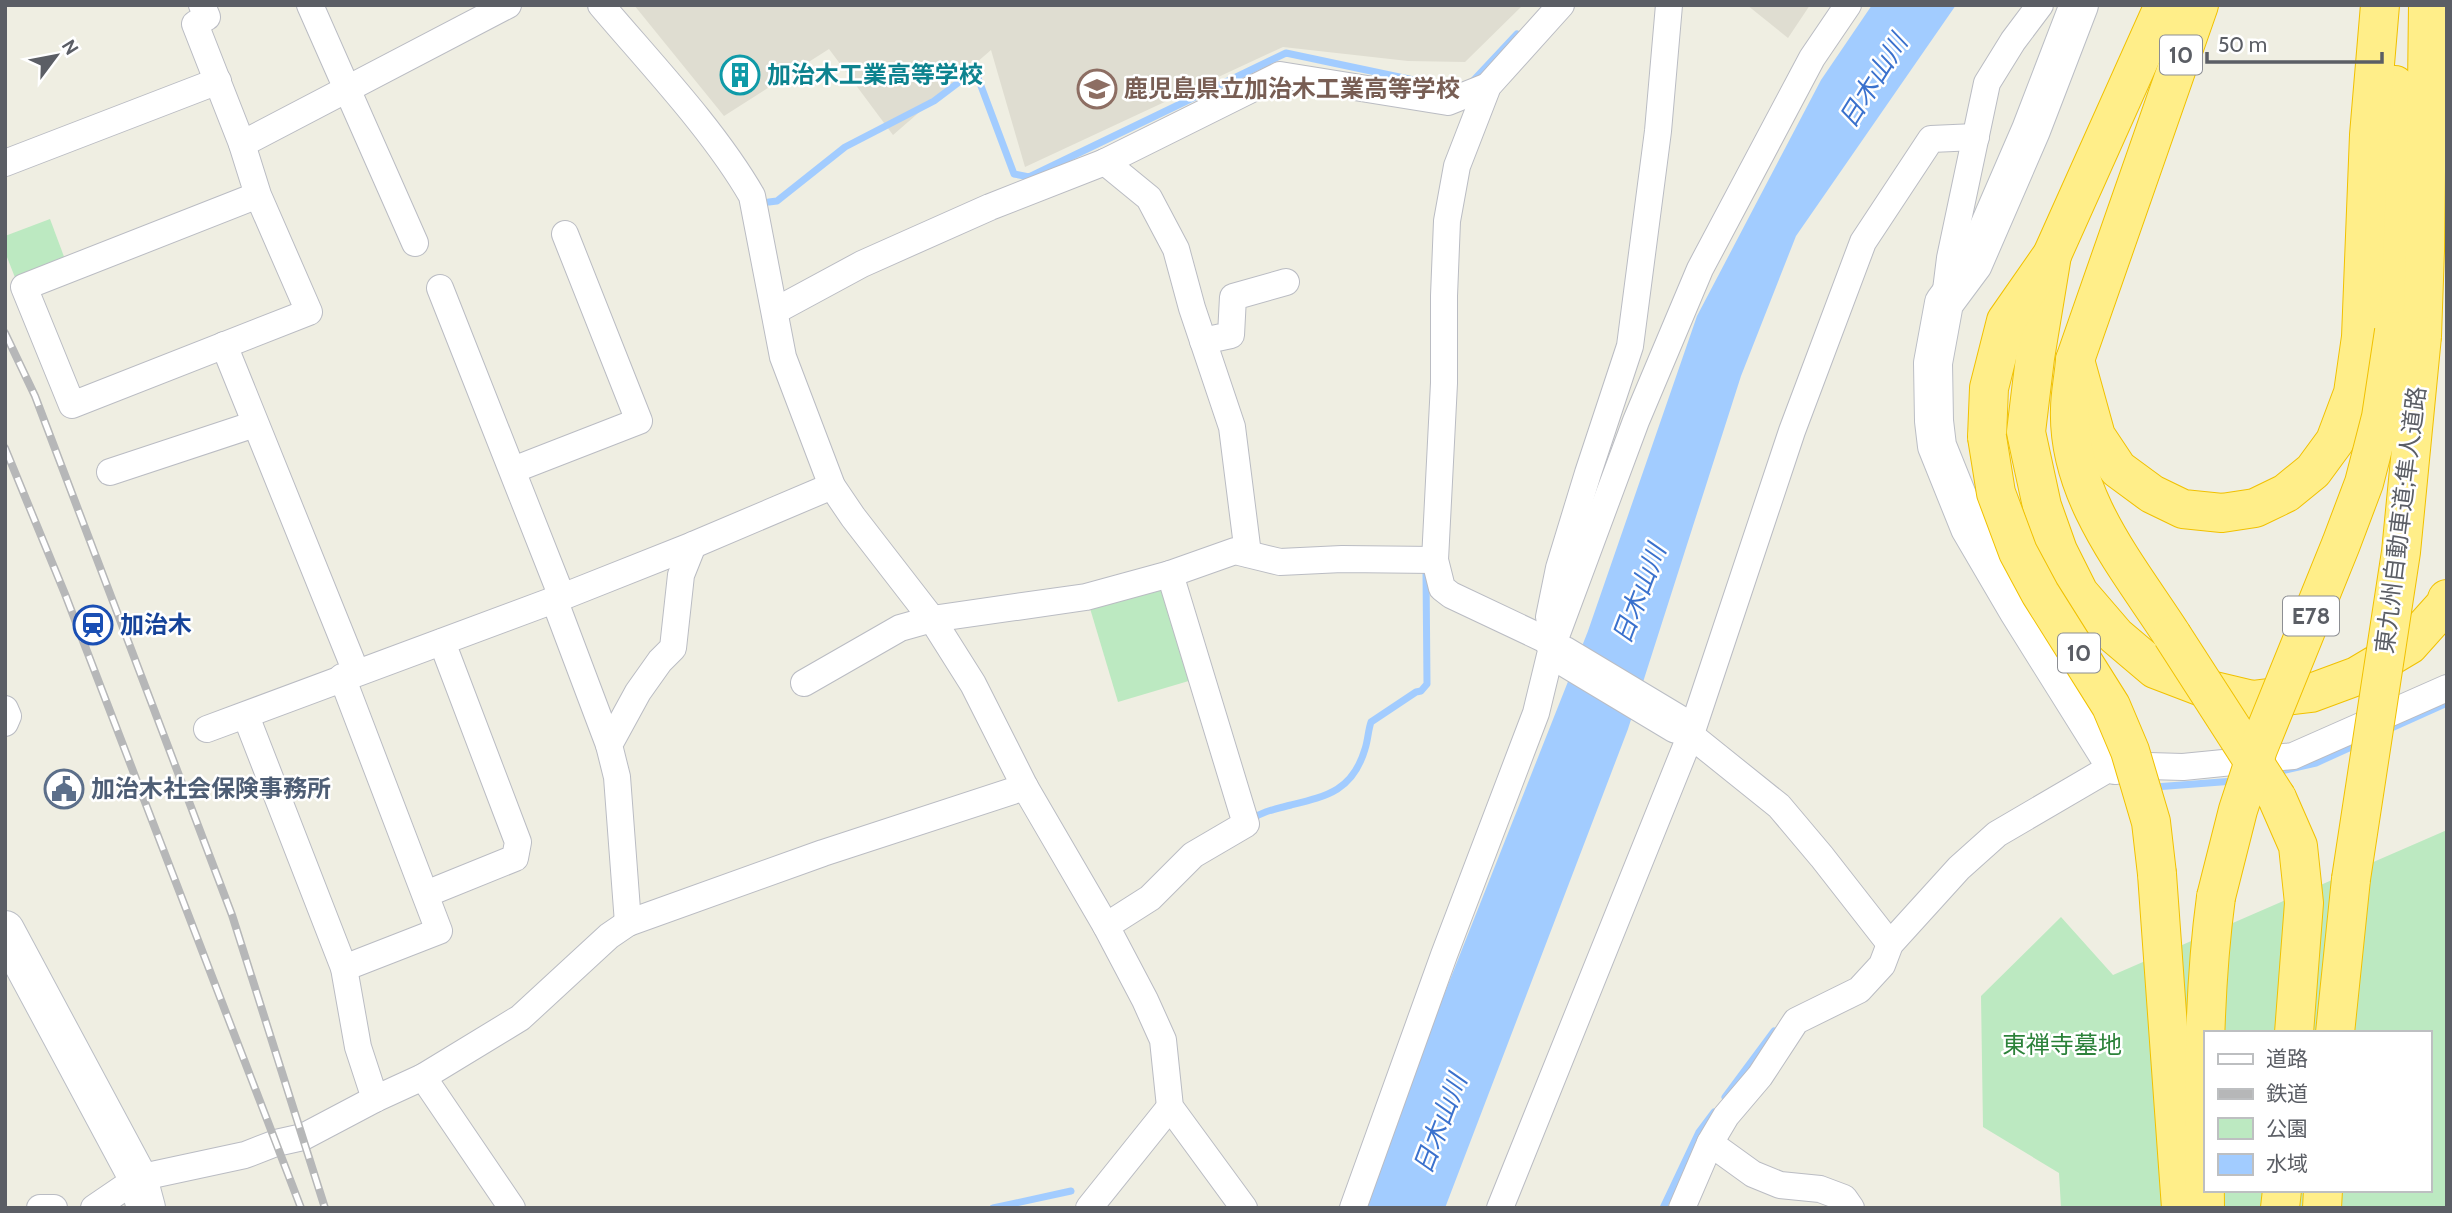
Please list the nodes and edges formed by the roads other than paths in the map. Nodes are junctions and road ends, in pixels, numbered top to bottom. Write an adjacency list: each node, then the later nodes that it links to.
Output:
1 (202, 5): 16 (street)
2 (310, 5): 18 (street)
3 (508, 5): 18 (street)
4 (601, 5): 31 (street)
5 (1560, 5): 17 (street)
6 (1669, 5): 48 (street)
7 (1848, 5): 48 (street)
8 (2040, 5): 20 (street)
9 (2078, 5): 30 (street)
10 (2199, 5): 35 (highway, 10)
11 (2380, 5): 35 (highway)
12 (2392, 5): 32 (highway, 東九州自動車道;隼人道路 / E78)
13 (2428, 5): 32 (highway, 東九州自動車道;隼人道路 / E78)
14 (2441, 5): 19 (highway)
15 (2162, 8): 27 (highway, 10)
16 (218, 81): 21 (street); 23 (street)
17 (1488, 86): 22 (street); 42 (street)
18 (348, 90): 21 (street); 26 (street)
19 (2447, 117)
20 (1976, 137): 30 (street); 56 (street)
21 (242, 144): 24 (street)
22 (1105, 162): 31 (street); 33 (street)
23 (5, 163)
24 (258, 195): 34 (street); 34 (street)
25 (565, 234): 37 (street)
26 (415, 243)
27 (2052, 255): 45 (highway); 84 (highway, 10, bridge)
28 (1286, 282): 33 (street)
29 (440, 288): 37 (street)
30 (1944, 303): 58 (street)
31 (775, 311): 39 (street)
32 (2408, 334): 66 (highway, 東九州自動車道;隼人道路 / E78, bridge); 68 (highway, 東九州自動車道;隼人道路 / E78, bridge)
33 (1203, 341): 41 (street)
34 (224, 345): 36 (street)
35 (2075, 360): 67 (highway, 10, bridge)
36 (255, 424): 38 (street); 49 (street)
37 (513, 470): 44 (street)
38 (110, 472)
39 (832, 486): 40 (street); 46 (street)
40 (692, 545): 44 (street); 57 (street)
41 (1248, 554): 42 (street); 43 (street)
42 (1435, 560): 48 (street)
43 (1170, 574): 46 (street); 62 (street)
44 (558, 598): 47 (street); 57 (street)
45 (2447, 599)
46 (932, 619): 50 (street); 59 (street)
47 (442, 642): 49 (street); 60 (street)
48 (1553, 647): 56 (street); 80 (street)
49 (349, 674): 53 (street); 60 (street)
50 (804, 683)
51 (2447, 688): 58 (street)
52 (5, 709): 54 (street)
53 (246, 716): 55 (street); 65 (street)
54 (5, 723)
55 (207, 729)
56 (1684, 729): 64 (street); 81 (street)
57 (610, 745): 61 (street)
58 (2115, 765): 64 (street)
59 (1024, 787): 61 (street); 62 (street)
60 (426, 894): 65 (street)
61 (628, 923): 69 (street)
62 (1106, 926): 71 (street)
63 (5, 930): 73 (street)
64 (1890, 944): 72 (street)
65 (344, 968): 70 (street)
66 (2205, 1031)
67 (2294, 1031)
68 (2335, 1031)
69 (423, 1077): 70 (street); 77 (street)
70 (375, 1098): 73 (street)
71 (1170, 1108): 78 (street); 79 (street)
72 (1710, 1143): 82 (street); 83 (street)
73 (142, 1193): 76 (street)
74 (40, 1208): 75 (street)
75 (54, 1208)
76 (94, 1208)
77 (512, 1208)
78 (1089, 1208)
79 (1244, 1208)
80 (1353, 1208)
81 (1500, 1208)
82 (1682, 1208)
83 (1851, 1208)
84 (2181, 1208)

